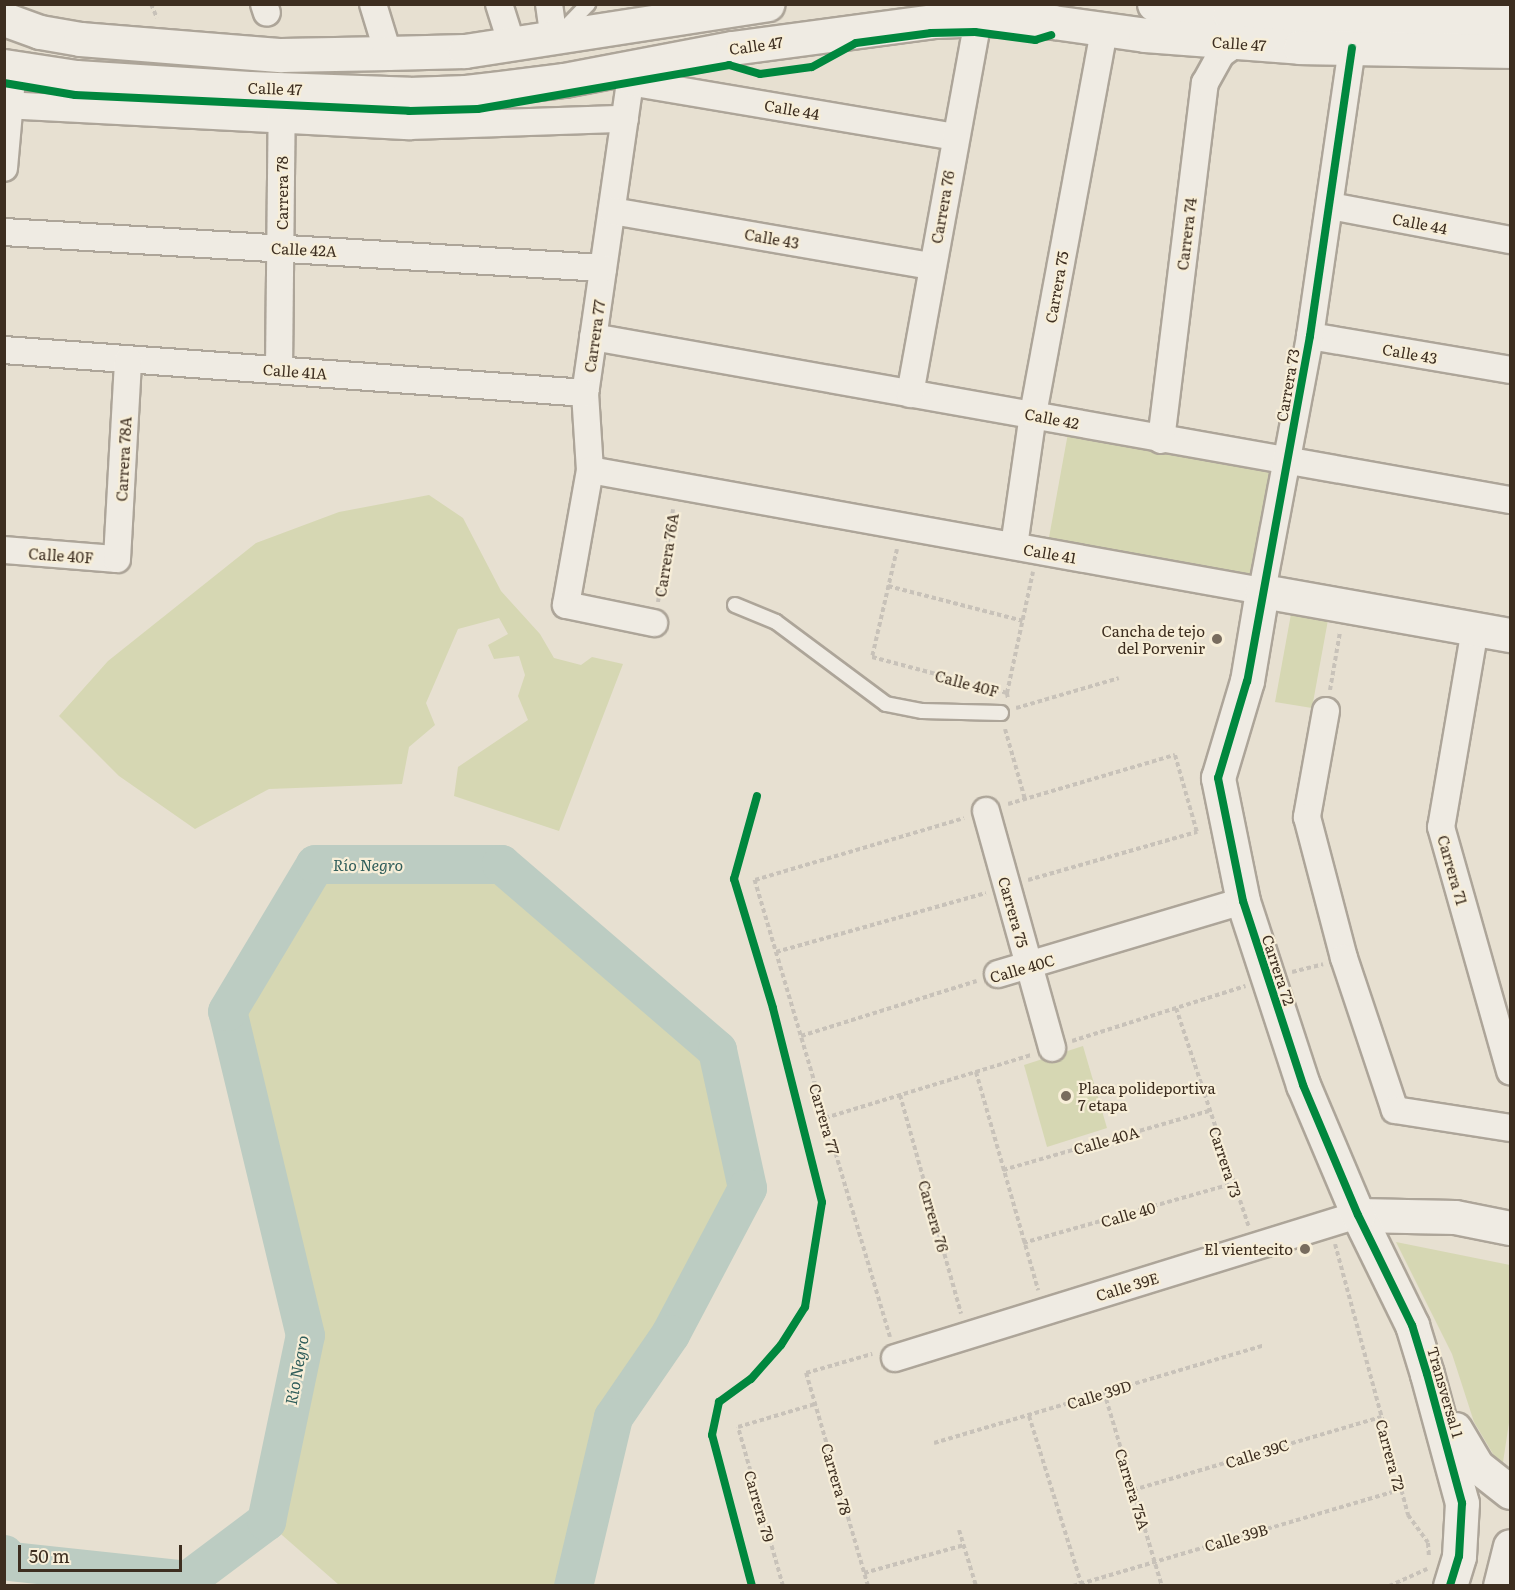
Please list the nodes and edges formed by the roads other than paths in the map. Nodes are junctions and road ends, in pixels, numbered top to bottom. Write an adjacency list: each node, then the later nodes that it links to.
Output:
1 (372, 4): 17 (street)
2 (499, 4): 14 (street)
3 (549, 4): 12 (street)
4 (588, 4): 12 (lane)
5 (767, 4): 12 (main road)
6 (1154, 4): 7 (main road, Calle 47)
7 (1429, 13): 10 (main road, Calle 47)
8 (4, 19): 17 (main road)
9 (978, 20): 11 (main road, Calle 47); 19 (main road, Calle 47); 23 (street, Carrera 76)
10 (1510, 21)
11 (1104, 30): 13 (main road, Calle 47); 40 (street, Carrera 75)
12 (554, 38): 14 (main road)
13 (1238, 42): 15 (main road, Calle 47); 41 (street, Carrera 74)
14 (512, 45): 17 (main road)
15 (1353, 48): 16 (main road, Calle 47); 25 (street, Carrera 73)
16 (1510, 51)
17 (388, 53)
18 (9, 66): 20 (main road, Calle 47); 21 (street)
19 (629, 74): 20 (main road, Calle 47); 22 (street, Carrera 77); 23 (street, Calle 44)
20 (282, 104): 21 (street, Calle 47); 22 (street, Calle 47); 29 (street, Carrera 78)
21 (7, 105): 24 (street)
22 (625, 119): 26 (street, Carrera 77)
23 (954, 137): 30 (street, Carrera 76)
24 (4, 168)
25 (1330, 206): 28 (street, Calle 44); 32 (street, Carrera 73)
26 (612, 211): 30 (street, Calle 43); 31 (street, Carrera 77)
27 (4, 232): 29 (street, Calle 42A)
28 (1510, 240)
29 (281, 248): 31 (street, Calle 42A); 36 (street, Carrera 78)
30 (932, 266): 39 (street, Carrera 76)
31 (603, 268): 33 (street, Carrera 77)
32 (1310, 336): 37 (street, Calle 43); 42 (street, Carrera 73)
33 (593, 337): 38 (street, Carrera 77); 39 (street, Calle 42)
34 (4, 350): 35 (street, Calle 41A)
35 (128, 360): 36 (street, Calle 41A); 47 (street, Carrera 78A)
36 (279, 369): 38 (street, Calle 41A)
37 (1510, 370)
38 (585, 393): 43 (street, Carrera 77)
39 (910, 394): 40 (street, Calle 42)
40 (1033, 414): 41 (street, Calle 42); 45 (street, Carrera 75)
41 (1161, 440): 42 (street, Calle 42)
42 (1287, 463): 44 (street, Calle 42); 48 (street, Carrera 73)
43 (590, 470): 45 (street, Calle 41); 51 (street, Carrera 77)
44 (1510, 500)
45 (1026, 548): 48 (street, Calle 41)
46 (4, 550): 47 (street, Calle 40F)
47 (117, 559)
48 (1262, 591): 49 (main road, Calle 41); 53 (main road, Carrera 73)
49 (1306, 599): 52 (main road, Calle 41); 53 (main road)
50 (735, 605): 56 (lane)
51 (654, 623)
52 (1475, 629): 54 (main road, Calle 41); 63 (street, Carrera 71)
53 (1255, 635): 57 (main road, Carrera 73)
54 (1510, 635)
55 (1326, 711): 64 (street)
56 (1001, 713)
57 (1234, 724): 59 (main road, Carrera 72)
58 (986, 811): 60 (street, Carrera 75)
59 (1243, 901): 60 (street, Calle 40C); 65 (main road, Carrera 72)
60 (1029, 966): 61 (street, Calle 40C); 62 (street, Carrera 75)
61 (998, 974)
62 (1052, 1048)
63 (1510, 1071)
64 (1510, 1128)
65 (1344, 1219): 66 (main road); 67 (street, Calle 39E); 68 (main road, Transversal 1)
66 (1510, 1228)
67 (894, 1353)
68 (1427, 1374): 69 (main road); 71 (main road, Transversal 1)
69 (1510, 1492)
70 (1510, 1546): 72 (main road)
71 (1432, 1577)
72 (1500, 1586)

